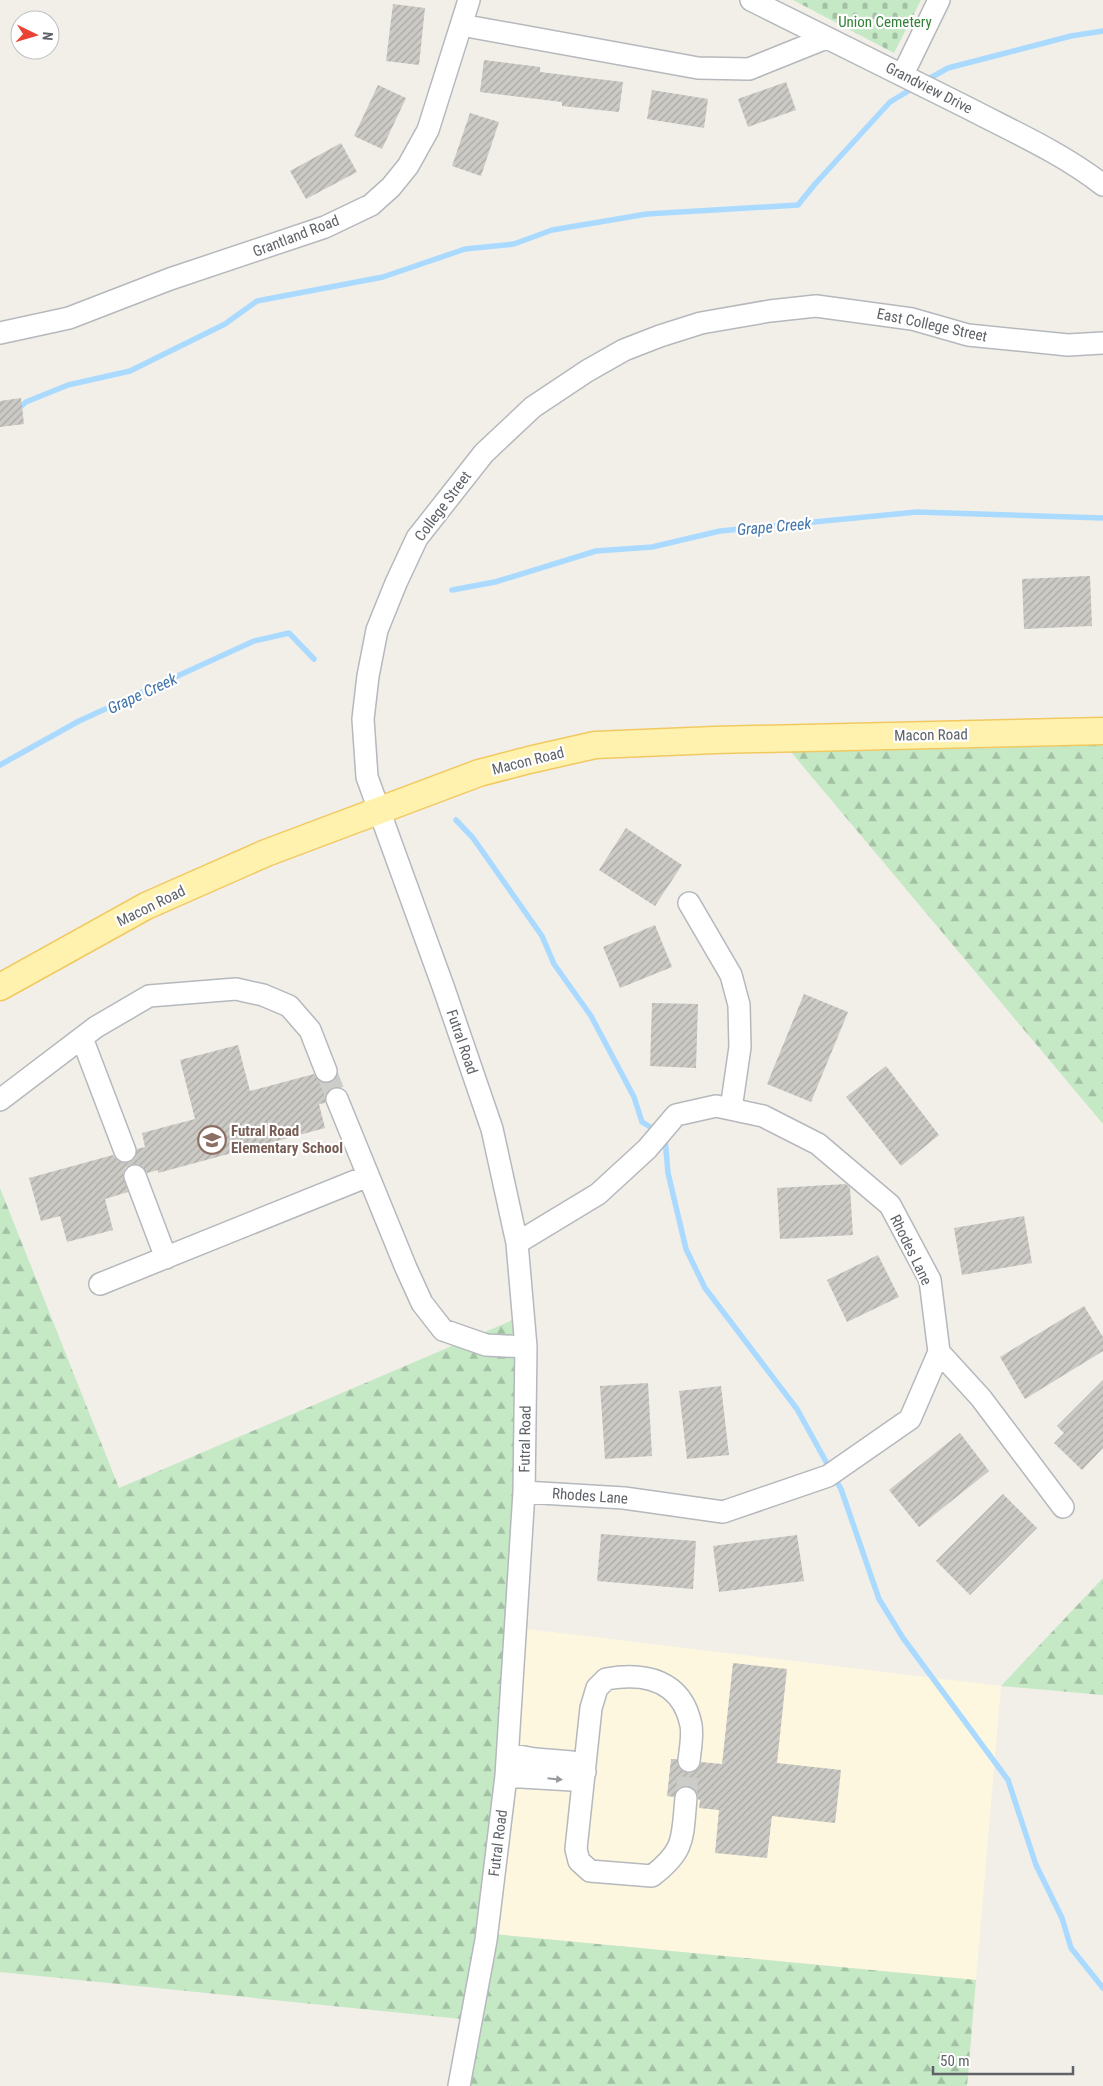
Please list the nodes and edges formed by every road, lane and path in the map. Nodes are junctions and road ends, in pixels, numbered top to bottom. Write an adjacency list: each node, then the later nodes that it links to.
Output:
1 (469, 0): 4 (street, Grantland Road)
2 (751, 0): 5 (street, Grandview Drive)
3 (940, 0): 6 (street)
4 (461, 25): 5 (street); 9 (street, Grantland Road)
5 (826, 38): 6 (street, Grandview Drive)
6 (903, 74): 7 (street, Grandview Drive)
7 (1103, 185)
8 (701, 323): 10 (street, East College Street); 12 (street, College Street)
9 (0, 333)
10 (1103, 342)
11 (1103, 731): 12 (main road, Macon Road)
12 (378, 810): 14 (main road, Macon Road); 23 (street, Futral Road)
13 (689, 903): 19 (street)
14 (0, 987)
15 (82, 1038): 16 (street); 18 (street); 20 (street)
16 (326, 1071)
17 (337, 1099): 22 (street)
18 (0, 1100)
19 (731, 1109): 23 (street, Rhodes Lane); 27 (street, Rhodes Lane)
20 (125, 1152)
21 (135, 1176): 24 (street)
22 (368, 1176): 24 (street); 26 (street)
23 (517, 1243): 26 (street, Futral Road)
24 (166, 1258): 25 (street)
25 (100, 1284)
26 (526, 1347): 28 (street, Futral Road)
27 (939, 1352): 28 (street, Rhodes Lane); 29 (street)
28 (524, 1492): 30 (street, Futral Road)
29 (1062, 1507)
30 (508, 1754): 32 (street); 33 (street, Futral Road)
31 (689, 1761): 32 (street)
32 (585, 1772): 33 (street, one-way to 32); 34 (street)
33 (506, 1776): 35 (street, Futral Road)
34 (686, 1798)
35 (460, 2086)

